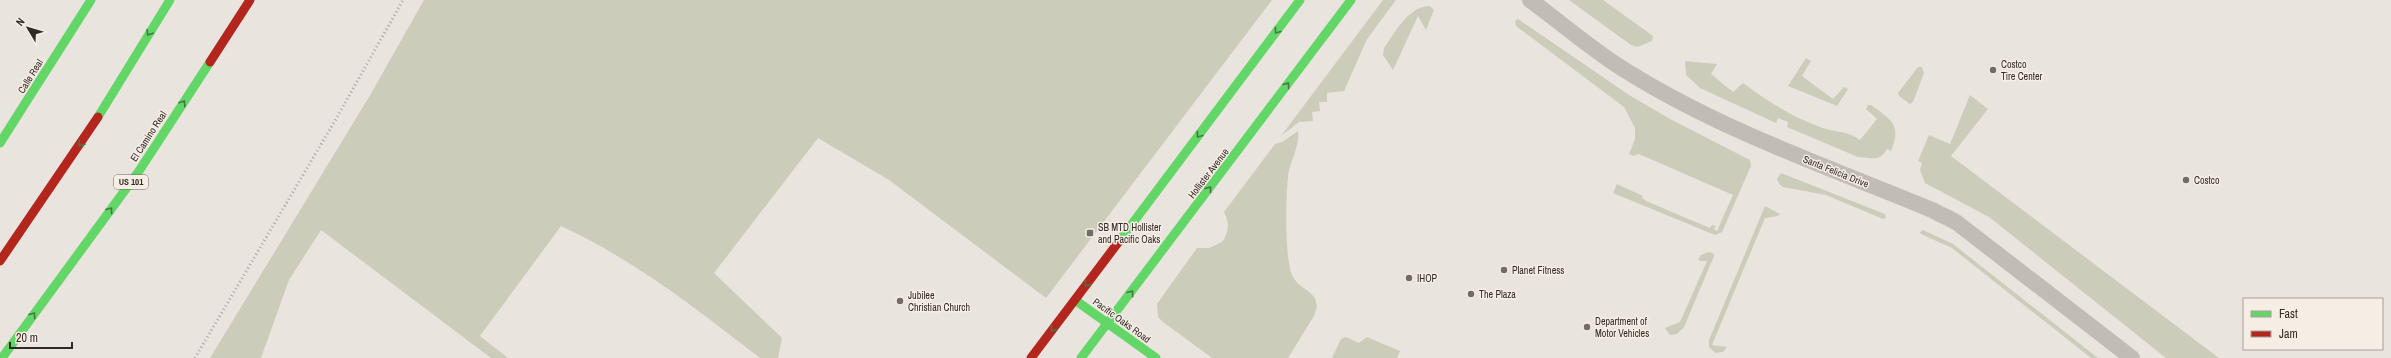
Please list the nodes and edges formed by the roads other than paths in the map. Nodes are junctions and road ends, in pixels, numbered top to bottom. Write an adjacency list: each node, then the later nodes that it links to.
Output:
1 (91, 0): 7 (main road, Calle Real)
2 (170, 0): 8 (main road, one-way to 8)
3 (250, 0): 11 (main road, El Camino Real / US 101, one-way to 3)
4 (1300, 0): 9 (main road, one-way to 9)
5 (1351, 0): 10 (main road, Hollister Avenue, one-way to 5)
6 (1530, 0): 15 (street, Santa Felicia Drive)
7 (1, 138)
8 (0, 261)
9 (1075, 300): 10 (main road, Pacific Oaks Road); 12 (main road, one-way to 12)
10 (1108, 324): 13 (main road, Hollister Avenue); 14 (main road, Pacific Oaks Road)
11 (2, 358)
12 (1031, 358)
13 (1082, 358)
14 (1156, 358)
15 (2132, 358)

